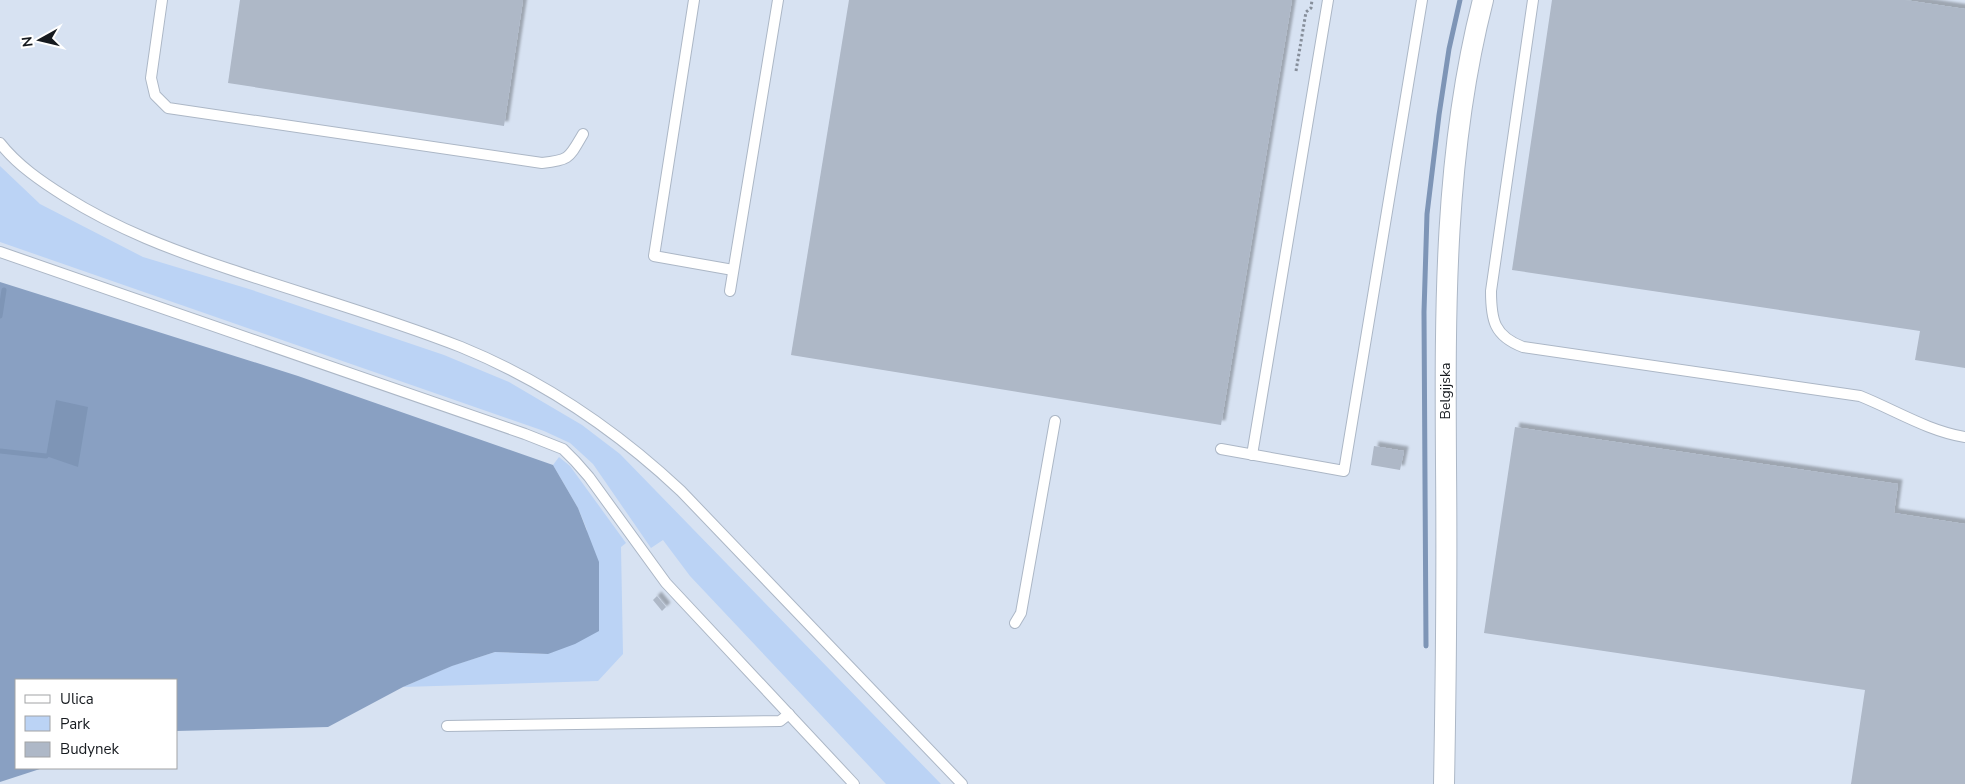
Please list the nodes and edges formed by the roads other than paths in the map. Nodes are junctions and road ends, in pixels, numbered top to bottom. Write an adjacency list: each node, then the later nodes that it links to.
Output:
1 (162, 0): 8 (lane)
2 (694, 0): 11 (lane)
3 (778, 0): 11 (lane)
4 (1328, 0): 16 (lane)
5 (1422, 0): 16 (lane)
6 (1483, 0): 22 (street, Belgijska)
7 (1533, 0): 14 (lane)
8 (583, 134)
9 (0, 143): 21 (lane)
10 (0, 252): 18 (lane)
11 (733, 270): 12 (lane)
12 (730, 291)
13 (1055, 421): 17 (lane)
14 (1965, 437)
15 (1221, 449): 16 (lane)
16 (1252, 455)
17 (1015, 622)
18 (789, 714): 19 (lane); 20 (lane)
19 (447, 726)
20 (854, 784)
21 (962, 784)
22 (1444, 784)

